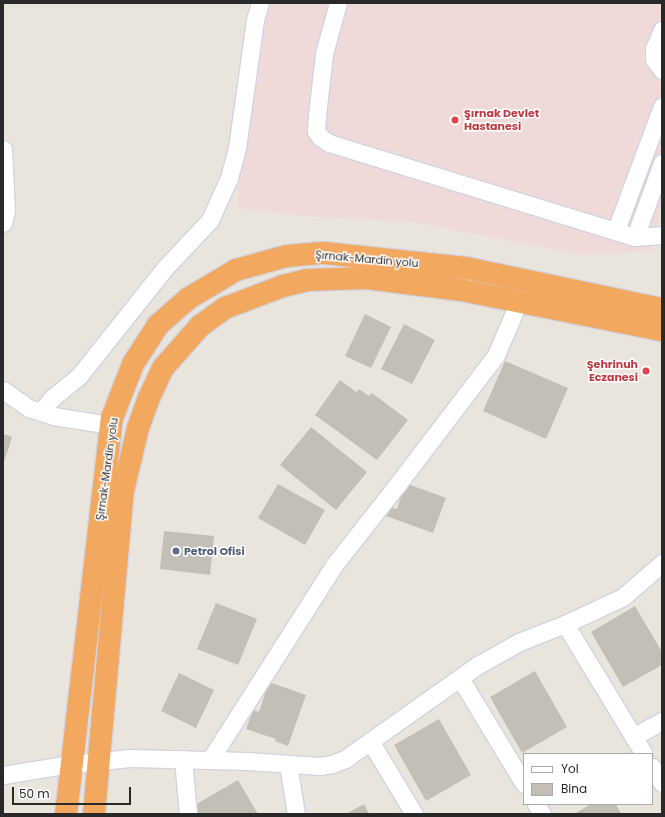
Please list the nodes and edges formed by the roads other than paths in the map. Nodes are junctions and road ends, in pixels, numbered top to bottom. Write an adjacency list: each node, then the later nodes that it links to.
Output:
1 (260, 3): 16 (street)
2 (338, 3): 9 (street)
3 (662, 30): 4 (street)
4 (662, 70)
5 (662, 106): 9 (street)
6 (3, 149): 8 (street)
7 (662, 163): 11 (street)
8 (3, 223)
9 (616, 230): 11 (street)
10 (662, 235): 11 (street)
11 (635, 238)
12 (519, 301): 14 (highway, Şırnak-Mardin yolu); 26 (street); 27 (highway, Şırnak-Mardin yolu)
13 (662, 309): 17 (highway, Şırnak-Mardin yolu)
14 (662, 330)
15 (3, 390): 16 (street)
16 (41, 412): 17 (street)
17 (111, 425): 28 (highway, Şırnak-Mardin yolu)
18 (659, 573): 19 (street)
19 (565, 624): 20 (street); 22 (street)
20 (460, 678): 23 (street); 32 (street)
21 (662, 721): 22 (street)
22 (634, 737): 24 (street)
23 (370, 741): 29 (street); 39 (street)
24 (643, 753)
25 (183, 759): 26 (street); 27 (street); 37 (street)
26 (210, 760): 29 (street)
27 (98, 761): 28 (street); 36 (highway, Şırnak-Mardin yolu)
28 (71, 764): 31 (street); 35 (highway, Şırnak-Mardin yolu)
29 (288, 764): 38 (street)
30 (653, 769): 33 (street)
31 (3, 775)
32 (523, 782)
33 (662, 783)
34 (537, 805): 40 (street)
35 (66, 814)
36 (94, 814)
37 (188, 814)
38 (296, 814)
39 (414, 814)
40 (542, 814)

